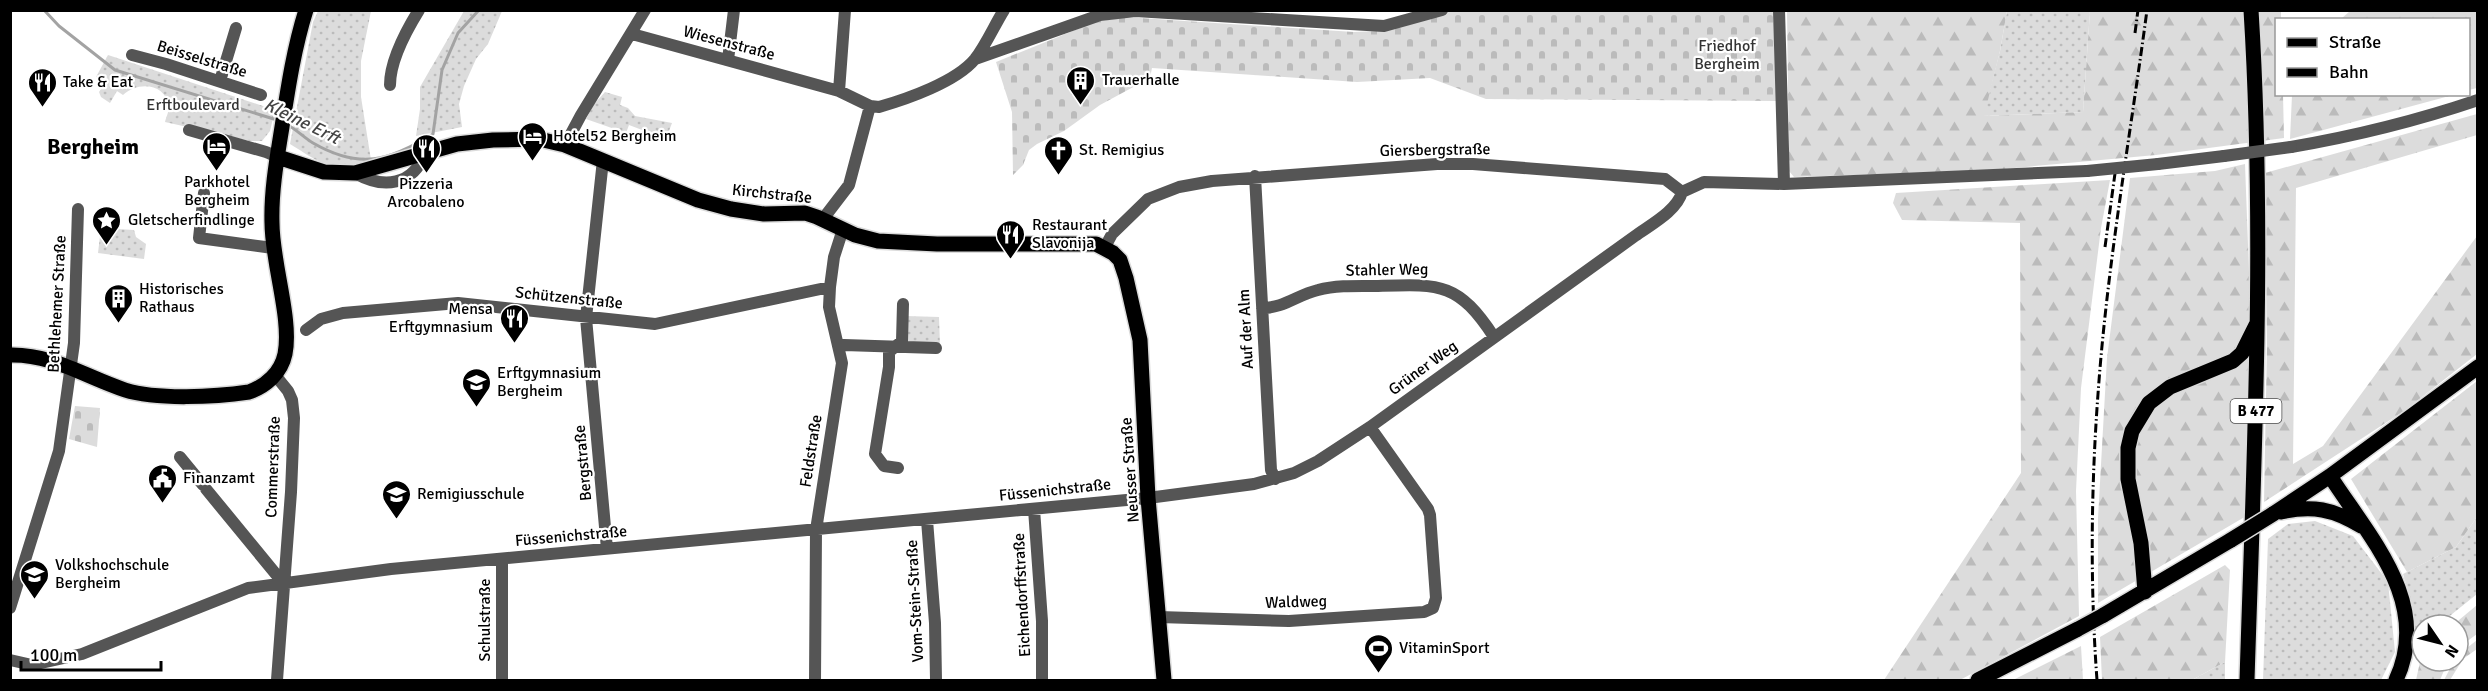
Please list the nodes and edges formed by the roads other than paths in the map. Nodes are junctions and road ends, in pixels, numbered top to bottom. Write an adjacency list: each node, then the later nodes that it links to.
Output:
1 (306, 10): 23 (main road)
2 (418, 10): 16 (street)
3 (645, 10): 11 (street)
4 (734, 10): 14 (street)
5 (845, 10): 17 (street)
6 (1004, 10): 13 (street)
7 (1442, 10): 13 (street)
8 (1779, 10): 26 (street)
9 (2251, 10): 38 (main road, B 477)
10 (236, 28): 15 (street)
11 (632, 34): 14 (street, Wiesenstraße); 22 (street)
12 (132, 55): 15 (street, Beisselstraße)
13 (975, 59): 20 (street)
14 (728, 60): 17 (street, Wiesenstraße)
15 (220, 81): 18 (street, Beisselstraße)
16 (390, 85)
17 (839, 91): 20 (street, Wiesenstraße)
18 (261, 95)
19 (2478, 100): 26 (street, bridge)
20 (870, 106): 30 (street)
21 (189, 130): 23 (street, Kirchstraße)
22 (565, 145): 23 (main road, Kirchstraße); 24 (main road, Kirchstraße)
23 (278, 151): 32 (main road)
24 (603, 160): 30 (main road, Kirchstraße); 37 (street, Bergstraße)
25 (1255, 176): 27 (street, Giersbergstraße); 33 (street, Giersbergstraße); 36 (street, Auf der Alm)
26 (1784, 184): 27 (street)
27 (1682, 192): 40 (street, Grüner Weg)
28 (204, 193): 32 (street)
29 (78, 209): 46 (street, Bethlehemer Straße)
30 (823, 219): 31 (main road, Kirchstraße)
31 (843, 229): 33 (main road, Kirchstraße); 34 (street, Feldstraße)
32 (273, 248): 47 (main road)
33 (1105, 248): 53 (main road, Neusser Straße)
34 (830, 287): 37 (street, Schützenstraße); 41 (street, Feldstraße)
35 (903, 304): 42 (street)
36 (1262, 308): 40 (street, Stahler Weg); 52 (street, Auf der Alm)
37 (586, 318): 39 (street, Schützenstraße); 59 (street, Bergstraße)
38 (2259, 320): 62 (main road); 73 (main road, B 477)
39 (306, 330)
40 (1494, 337): 48 (street, Grüner Weg)
41 (838, 346): 42 (street); 58 (street, Feldstraße)
42 (897, 347): 43 (street); 50 (street)
43 (936, 348)
44 (10, 355): 46 (main road)
45 (2478, 367): 51 (main road)
46 (71, 368): 47 (main road); 63 (street, Bethlehemer Straße)
47 (275, 375): 61 (street, Commerstraße)
48 (1370, 427): 52 (street, Grüner Weg); 64 (street, Waldweg)
49 (180, 457): 61 (street)
50 (898, 468)
51 (2330, 476): 55 (main road); 57 (main road)
52 (1275, 479): 53 (street, Grüner Weg)
53 (1148, 498): 54 (street, Füssenichstraße); 64 (main road, Neusser Straße)
54 (1034, 509): 56 (street, Füssenichstraße); 70 (street, Eichendorffstraße)
55 (2273, 514): 57 (main road); 62 (main road, bridge)
56 (927, 520): 58 (street, Füssenichstraße); 69 (street, Vom-Stein-Straße)
57 (2363, 527): 74 (main road)
58 (816, 530): 59 (street, Füssenichstraße); 68 (street, Feldstraße)
59 (607, 549): 60 (street, Füssenichstraße)
60 (502, 559): 61 (street, Füssenichstraße); 67 (street, Schulstraße)
61 (284, 584): 65 (street, Füssenichstraße); 66 (street, Commerstraße)
62 (2145, 592): 72 (main road, bridge)
63 (10, 608)
64 (1159, 617): 71 (main road, Neusser Straße)
65 (10, 660)
66 (277, 681)
67 (502, 681)
68 (814, 681)
69 (936, 681)
70 (1042, 681)
71 (1164, 681)
72 (1978, 681)
73 (2247, 681)
74 (2396, 681)

